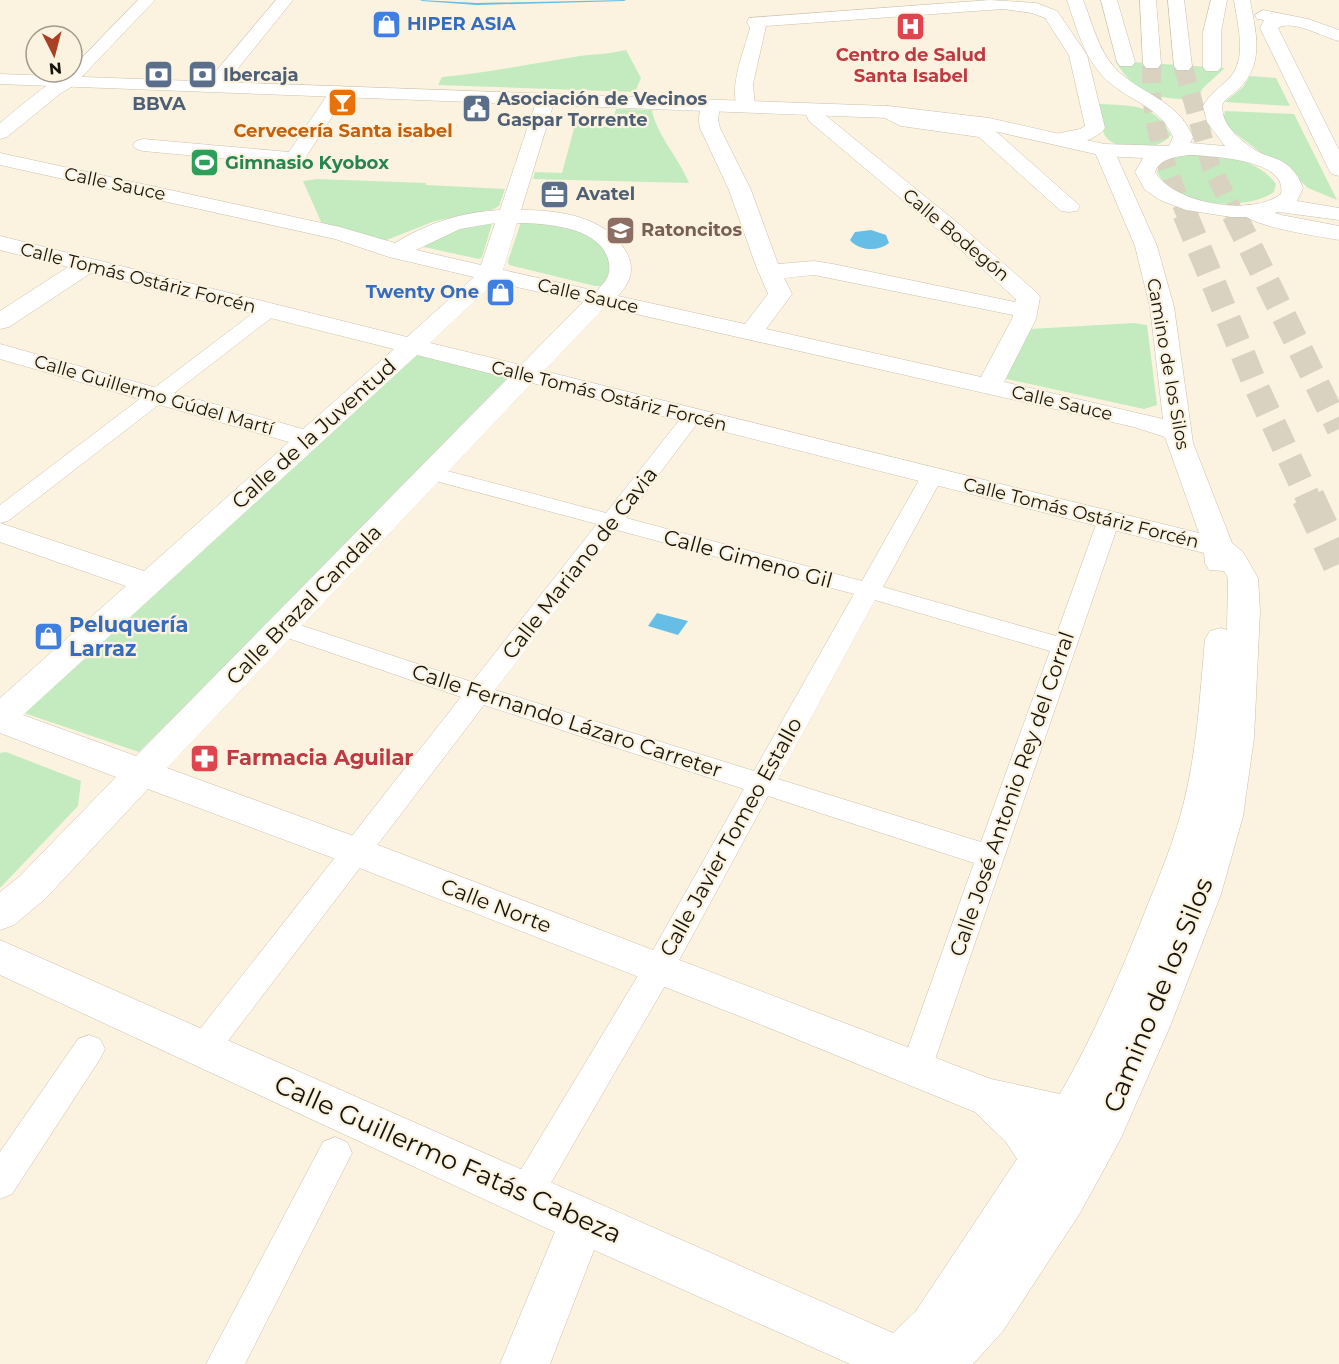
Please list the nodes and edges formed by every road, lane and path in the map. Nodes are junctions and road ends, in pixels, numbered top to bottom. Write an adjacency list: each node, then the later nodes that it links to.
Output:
1 (147, 0): 13 (main road)
2 (285, 0): 20 (main road)
3 (1075, 0): 31 (main road)
4 (1109, 0): 11 (main road)
5 (1148, 0): 12 (main road)
6 (1176, 0): 14 (main road)
7 (1219, 0): 15 (main road)
8 (1243, 6): 9 (main road); 33 (main road)
9 (1284, 19): 10 (main road); 32 (main road)
10 (1339, 36)
11 (1126, 62)
12 (1152, 64)
13 (84, 65)
14 (1183, 66)
15 (1212, 67)
16 (0, 79): 17 (main road)
17 (24, 80)
18 (84, 83): 20 (main road)
19 (63, 84): 27 (main road)
20 (213, 87): 21 (main road)
21 (339, 92): 22 (main road); 29 (main road)
22 (546, 99): 23 (main road); 43 (main road)
23 (711, 105): 24 (main road); 48 (main road)
24 (746, 106): 25 (main road); 28 (main road)
25 (813, 108): 26 (main road); 52 (main road, Calle Bodegón)
26 (987, 128): 28 (main road); 39 (main road)
27 (0, 134)
28 (1058, 139): 30 (main road)
29 (143, 145)
30 (1104, 150): 31 (main road); 36 (main road); 61 (main road, Camino de los Silos)
31 (1171, 152): 33 (main road); 36 (main road)
32 (1334, 152): 35 (main road)
33 (1254, 158): 37 (main road)
34 (0, 159): 46 (main road, Calle Sauce)
35 (1339, 171)
36 (1145, 172): 41 (main road)
37 (1293, 186): 38 (main road); 40 (main road)
38 (1278, 205): 41 (main road); 42 (main road)
39 (1069, 206)
40 (1339, 209)
41 (1250, 211): 44 (main road)
42 (1339, 214)
43 (508, 216): 46 (main road, Calle Brazal Candala); 49 (main road); 50 (main road, Calle Brazal Candala)
44 (1339, 233)
45 (0, 243): 47 (main road, Calle Tomás Ostáriz Forcén)
46 (397, 252): 49 (main road, Calle Sauce)
47 (87, 265): 51 (main road, Calle Tomás Ostáriz Forcén); 53 (main road)
48 (770, 272): 52 (main road); 54 (main road)
49 (490, 274): 50 (main road, Calle Sauce); 55 (main road, Calle de la Juventud)
50 (602, 298): 54 (main road, Calle Sauce); 57 (main road, Calle Brazal Candala)
51 (268, 311): 55 (main road, Calle Tomás Ostáriz Forcén); 59 (street)
52 (1026, 311): 58 (main road)
53 (0, 322)
54 (752, 332): 58 (main road, Calle Sauce)
55 (411, 347): 57 (main road, Calle Tomás Ostáriz Forcén); 62 (main road, Calle de la Juventud)
56 (0, 351): 59 (main road, Calle Guillermo Gúdel Martí)
57 (526, 376): 60 (main road, Calle Tomás Ostáriz Forcén); 63 (main road, Calle Brazal Candala)
58 (989, 386): 61 (main road, Calle Sauce)
59 (159, 395): 62 (main road, Calle Guillermo Gúdel Martí); 65 (street)
60 (692, 417): 64 (main road, Calle Tomás Ostáriz Forcén); 67 (street, Calle Mariano de Cavia)
61 (1177, 432): 69 (main road, Camino de los Silos)
62 (309, 439): 70 (main road, Calle de la Juventud)
63 (432, 473): 67 (street, Calle Gimeno Gil); 72 (main road, Calle Brazal Candala)
64 (933, 476): 66 (main road, Calle Tomás Ostáriz Forcén); 71 (street, Calle Javier Tomeo Estallo)
65 (0, 516)
66 (1109, 519): 69 (main road, Calle Tomás Ostáriz Forcén); 73 (street, Calle José Antonio Rey del Corral)
67 (611, 522): 71 (street, Calle Gimeno Gil); 74 (street, Calle Mariano de Cavia)
68 (0, 532): 70 (main road)
69 (1218, 546): 87 (main road, Camino de los Silos)
70 (149, 583): 75 (main road, Calle de la Juventud)
71 (867, 590): 73 (street, Calle Gimeno Gil); 77 (street, Calle Javier Tomeo Estallo)
72 (282, 627): 74 (street, Calle Fernando Lázaro Carreter); 76 (main road, Calle Brazal Candala)
73 (1064, 647): 79 (street, Calle José Antonio Rey del Corral)
74 (479, 694): 77 (street, Calle Fernando Lázaro Carreter); 78 (street, Calle Mariano de Cavia)
75 (0, 718): 76 (main road, Calle Norte)
76 (142, 772): 78 (main road, Calle Norte); 80 (main road, Calle Brazal Candala)
77 (761, 783): 79 (street, Calle Fernando Lázaro Carreter); 82 (street, Calle Javier Tomeo Estallo)
78 (357, 852): 82 (main road, Calle Norte); 83 (street, Calle Mariano de Cavia)
79 (989, 856): 85 (street, Calle José Antonio Rey del Corral)
80 (2, 924)
81 (0, 957): 83 (main road, Calle Guillermo Fatás Cabeza)
82 (659, 968): 85 (main road, Calle Norte); 91 (street, Calle Javier Tomeo Estallo)
83 (204, 1048): 91 (main road, Calle Guillermo Fatás Cabeza)
84 (89, 1049): 90 (street)
85 (916, 1070): 86 (main road, Calle Norte)
86 (990, 1098): 87 (main road, Calle Norte); 89 (main road, Calle Norte)
87 (1088, 1121): 89 (main road, Camino de los Silos); 93 (main road, Camino de los Silos)
88 (334, 1153): 94 (street)
89 (1042, 1160): 93 (main road, Camino de los Silos)
90 (0, 1182)
91 (525, 1195): 92 (main road, Calle Guillermo Fatás Cabeza)
92 (582, 1221): 93 (main road, Calle Guillermo Fatás Cabeza); 95 (main road)
93 (895, 1362)
94 (225, 1364)
95 (525, 1364)

